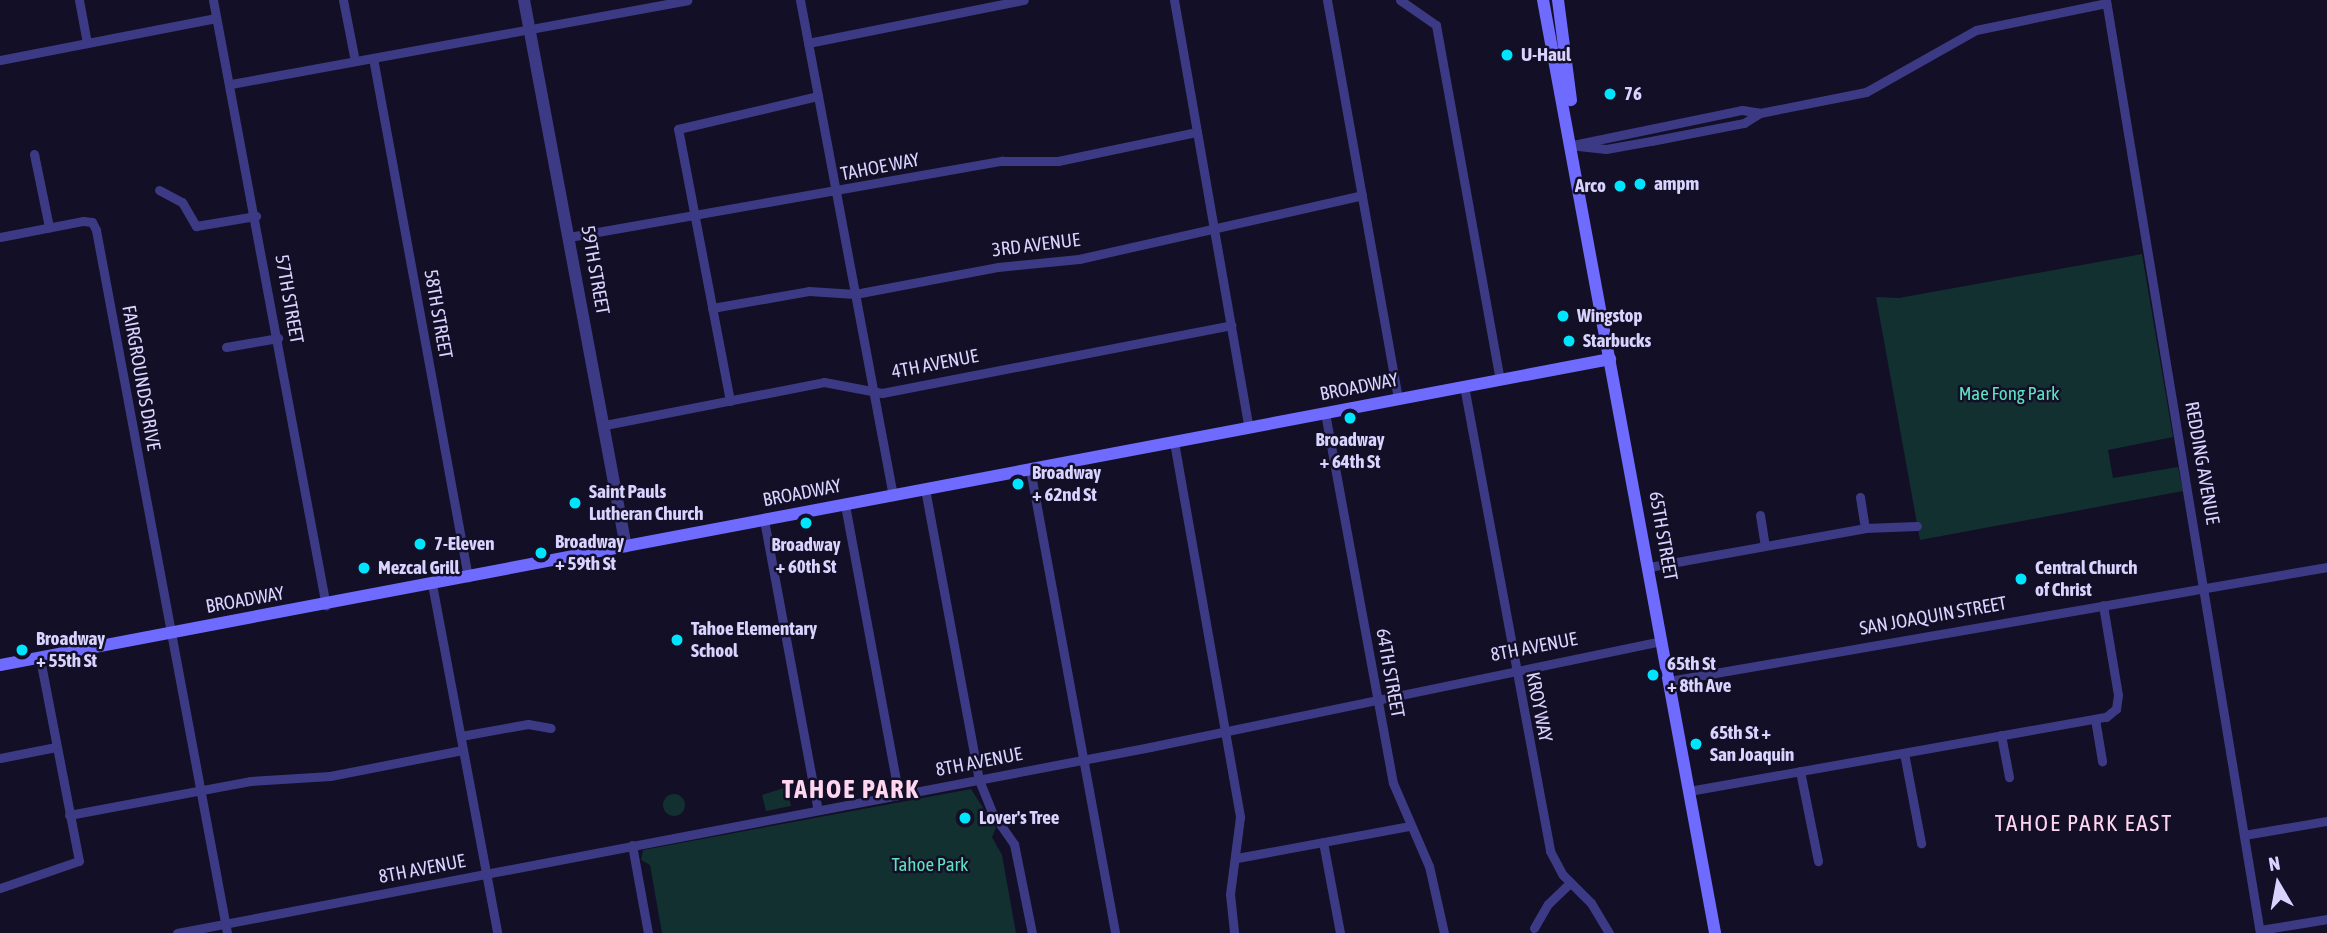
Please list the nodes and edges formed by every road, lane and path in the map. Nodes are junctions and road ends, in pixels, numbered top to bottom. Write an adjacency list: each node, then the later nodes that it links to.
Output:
1 (79, 0): 16 (street)
2 (213, 0): 14 (street, 57TH STREET)
3 (343, 0): 20 (street)
4 (524, 0): 15 (street, 59TH STREET)
5 (687, 0): 15 (street)
6 (800, 0): 17 (street)
7 (1024, 0): 17 (street)
8 (1174, 0): 23 (street)
9 (1327, 0): 28 (street)
10 (1400, 0): 41 (street)
11 (1543, 0): 24 (main road, 65TH STREET)
12 (1558, 0): 24 (main road, 65TH STREET)
13 (2106, 1): 24 (street); 65 (street, REDDING AVENUE)
14 (216, 18): 16 (street); 21 (street, 57TH STREET)
15 (530, 29): 18 (street); 34 (street, 59TH STREET)
16 (87, 43): 19 (street)
17 (808, 43): 22 (street)
18 (373, 58): 20 (street); 63 (street, 58TH STREET)
19 (0, 60)
20 (355, 61): 21 (street)
21 (231, 84): 30 (street, 57TH STREET)
22 (818, 96): 27 (street); 29 (street)
23 (1197, 132): 27 (street, TAHOE WAY); 32 (street)
24 (1573, 145): 40 (main road, 65TH STREET)
25 (33, 154): 31 (street)
26 (159, 190): 30 (street)
27 (836, 194): 29 (street, TAHOE WAY); 35 (street)
28 (1362, 195): 32 (street, 3RD AVENUE); 44 (street)
29 (694, 215): 34 (street, TAHOE WAY); 36 (street)
30 (256, 216): 38 (street, 57TH STREET)
31 (49, 228): 33 (street, FAIRGROUNDS DRIVE); 68 (street, FAIRGROUNDS DRIVE)
32 (1214, 230): 35 (street, 3RD AVENUE); 37 (street)
33 (0, 237)
34 (569, 237): 47 (street, 59TH STREET)
35 (855, 294): 36 (street, 3RD AVENUE); 43 (street)
36 (712, 308): 45 (street)
37 (1231, 325): 43 (street, 4TH AVENUE); 48 (street)
38 (278, 338): 39 (street); 66 (street, 57TH STREET)
39 (226, 348)
40 (1610, 359): 41 (main road, BROADWAY); 61 (main road, 65TH STREET)
41 (1500, 379): 42 (main road, BROADWAY)
42 (1464, 386): 44 (main road, BROADWAY); 72 (street, KROY WAY)
43 (871, 390): 45 (street, 4TH AVENUE); 52 (street)
44 (1398, 399): 46 (main road, BROADWAY)
45 (730, 401): 47 (street, 4TH AVENUE)
46 (1325, 413): 48 (main road, BROADWAY); 74 (street, 64TH STREET)
47 (605, 425): 60 (street, 59TH STREET)
48 (1249, 428): 49 (main road, BROADWAY)
49 (1174, 442): 50 (main road, BROADWAY); 77 (street)
50 (1030, 469): 51 (main road, BROADWAY); 84 (street)
51 (925, 489): 52 (main road, BROADWAY); 88 (street)
52 (893, 496): 54 (main road, BROADWAY)
53 (1860, 497): 58 (street)
54 (845, 505): 56 (main road, BROADWAY); 91 (street)
55 (1760, 515): 59 (street)
56 (764, 520): 60 (main road, BROADWAY); 92 (street)
57 (1917, 526): 58 (street)
58 (1866, 528): 59 (street)
59 (1765, 546): 61 (street)
60 (626, 547): 63 (main road, BROADWAY)
61 (1649, 567): 69 (main road, 65TH STREET)
62 (2327, 567): 65 (street, SAN JOAQUIN STREET)
63 (468, 577): 64 (main road, BROADWAY)
64 (432, 584): 66 (main road, BROADWAY); 78 (street)
65 (2205, 588): 67 (street, SAN JOAQUIN STREET); 96 (street, REDDING AVENUE)
66 (326, 606): 68 (main road, BROADWAY)
67 (2103, 606): 73 (street, SAN JOAQUIN STREET); 75 (street)
68 (170, 633): 70 (main road, BROADWAY); 89 (street)
69 (1662, 641): 72 (street, 8TH AVENUE); 73 (main road, 65TH STREET)
70 (40, 658): 71 (main road, BROADWAY); 80 (street)
71 (0, 665)
72 (1514, 669): 74 (street, 8TH AVENUE); 103 (street, KROY WAY)
73 (1669, 681): 90 (main road, 65TH STREET)
74 (1376, 697): 77 (street, 8TH AVENUE); 95 (street, 64TH STREET)
75 (2095, 719): 79 (street); 85 (street)
76 (551, 728): 78 (street)
77 (1224, 730): 84 (street, 8TH AVENUE); 100 (street)
78 (461, 736): 81 (street)
79 (2001, 736): 82 (street); 87 (street)
80 (56, 747): 83 (street); 93 (street)
81 (462, 750): 89 (street); 102 (street)
82 (1903, 753): 86 (street); 98 (street)
83 (0, 758)
84 (1084, 760): 88 (street, 8TH AVENUE); 113 (street)
85 (2102, 761)
86 (1800, 771): 90 (street); 101 (street)
87 (2009, 777)
88 (979, 780): 91 (street, 8TH AVENUE); 112 (street)
89 (199, 791): 93 (street); 106 (street)
90 (1689, 791): 118 (main road, 65TH STREET)
91 (899, 795): 92 (street, 8TH AVENUE)
92 (818, 810): 99 (street, 8TH AVENUE)
93 (69, 815): 104 (street)
94 (2327, 821): 96 (street)
95 (1410, 826): 97 (street); 116 (street, 64TH STREET)
96 (2244, 835): 108 (street, REDDING AVENUE)
97 (1323, 842): 100 (street); 115 (street)
98 (1921, 843)
99 (632, 845): 102 (street, 8TH AVENUE); 111 (street)
100 (1237, 858): 114 (street)
101 (1818, 861)
102 (486, 875): 106 (street, 8TH AVENUE); 110 (street)
103 (1570, 883): 107 (street); 117 (street, KROY WAY)
104 (0, 888)
105 (2327, 919): 108 (street)
106 (226, 928): 109 (street, 8TH AVENUE)
107 (1534, 928)
108 (2260, 932)
109 (177, 933)
110 (496, 933)
111 (648, 933)
112 (1032, 933)
113 (1115, 933)
114 (1234, 933)
115 (1339, 933)
116 (1444, 933)
117 (1609, 933)
118 (1715, 933)

